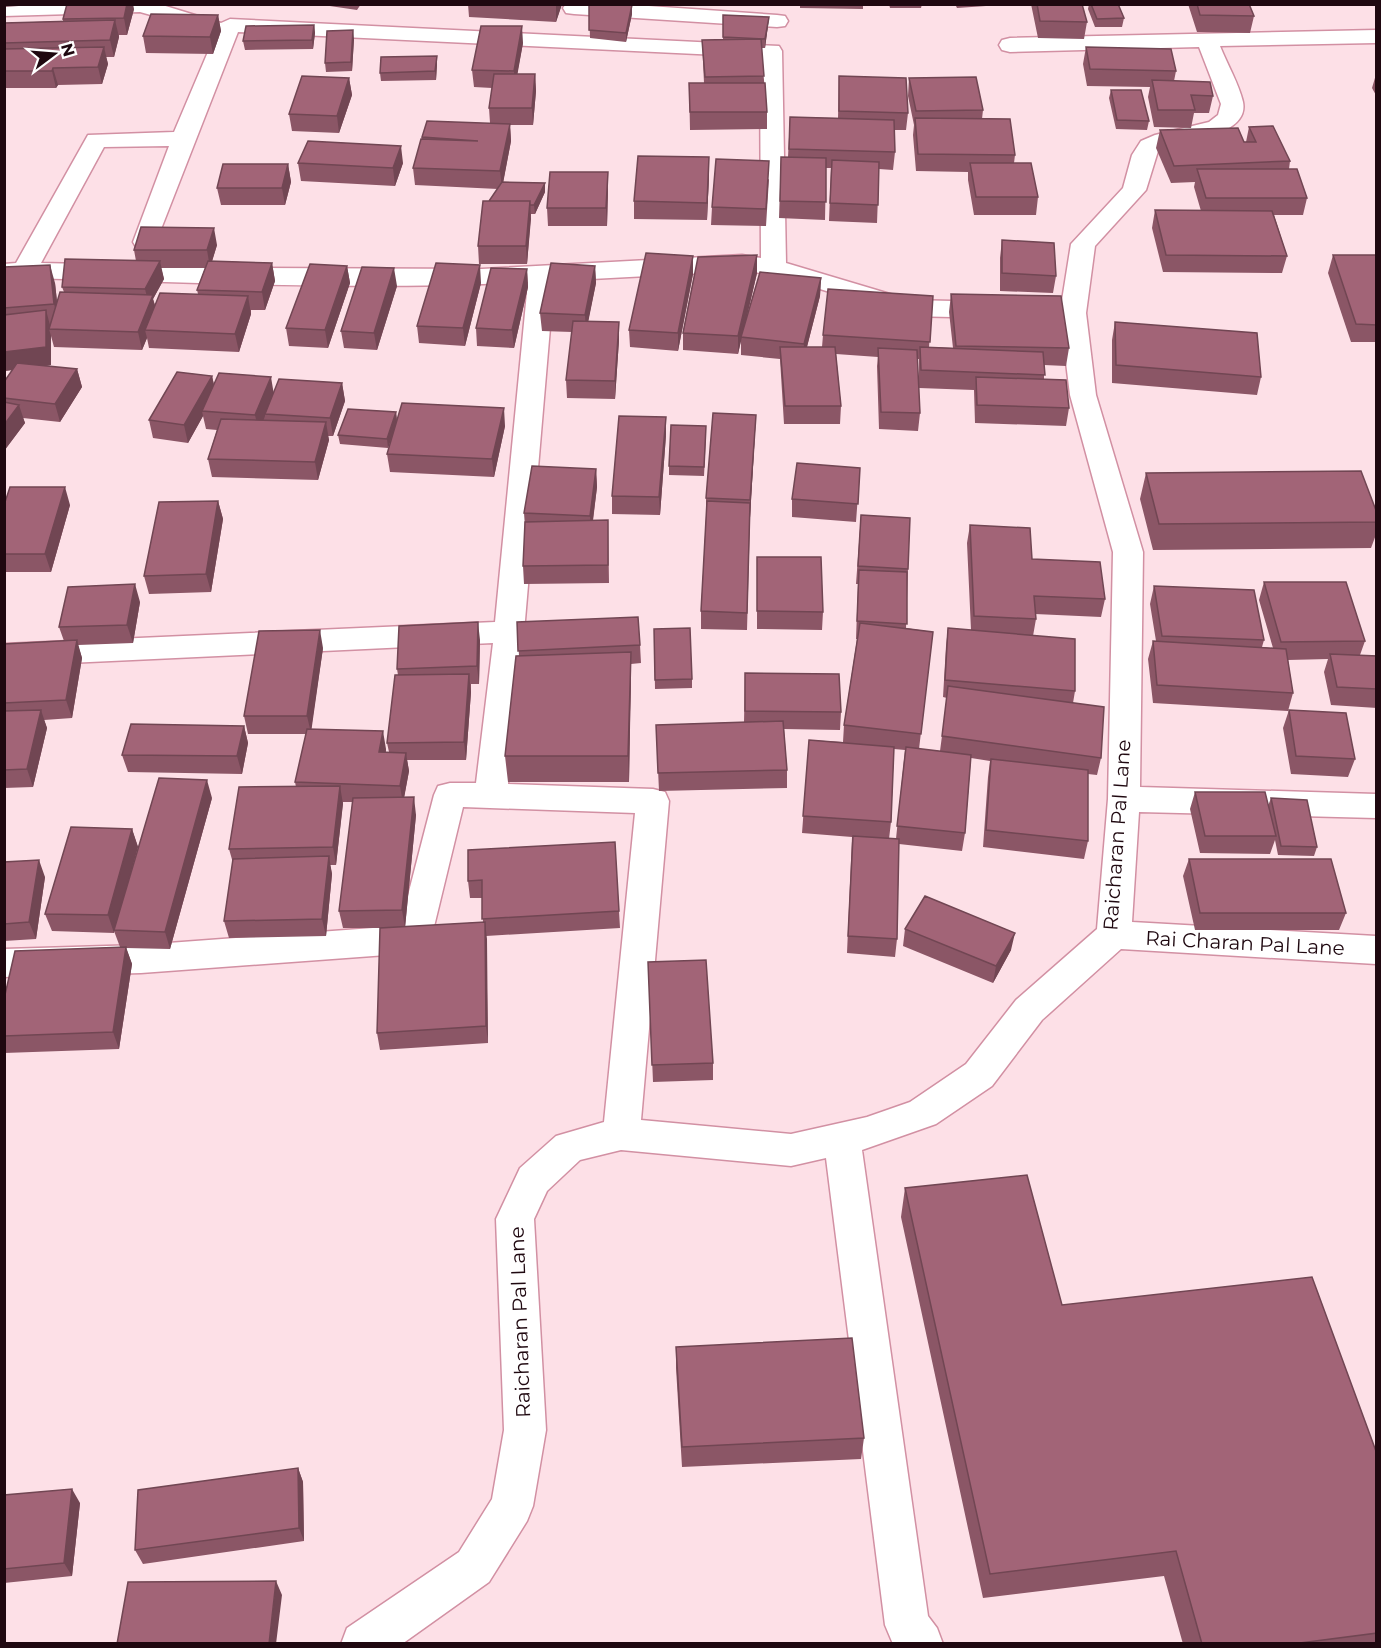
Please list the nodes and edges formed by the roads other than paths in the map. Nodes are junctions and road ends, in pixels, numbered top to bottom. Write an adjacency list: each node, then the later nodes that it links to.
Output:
1 (574, 6): 3 (street); 7 (street)
2 (4, 10): 4 (street)
3 (777, 21)
4 (228, 31): 7 (street); 9 (street)
5 (1377, 36): 6 (street)
6 (1207, 40): 8 (street); 18 (street, Raicharan Pal Lane)
7 (563, 42): 11 (street)
8 (1010, 45)
9 (183, 139): 10 (street); 12 (street)
10 (145, 242)
11 (774, 267): 13 (street); 14 (street)
12 (15, 271): 13 (street)
13 (542, 272): 15 (street)
14 (1014, 311)
15 (509, 632): 16 (street); 17 (street)
16 (4, 655)
17 (491, 796): 22 (street); 23 (street)
18 (1124, 799): 19 (street); 20 (street, Raicharan Pal Lane)
19 (1377, 806)
20 (1113, 935): 21 (street, Rai Charan Pal Lane); 24 (street, Raicharan Pal Lane)
21 (1377, 950)
22 (4, 963)
23 (621, 1134): 24 (street, Raicharan Pal Lane); 25 (street, Raicharan Pal Lane)
24 (842, 1138): 26 (street)
25 (363, 1644)
26 (921, 1644)

